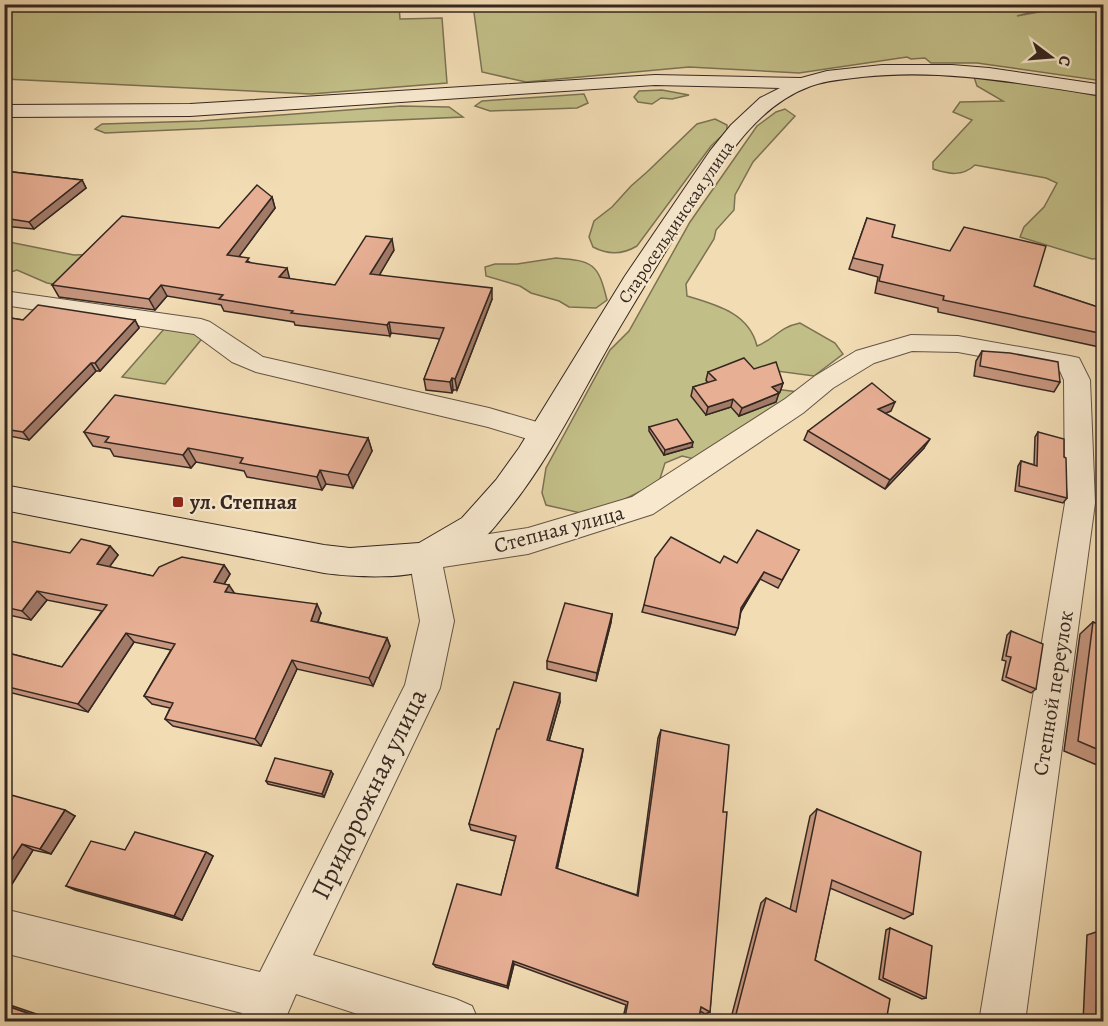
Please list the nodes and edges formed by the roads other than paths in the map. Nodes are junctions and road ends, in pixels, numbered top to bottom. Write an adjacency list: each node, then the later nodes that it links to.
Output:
1 (695, 79): 2 (main road); 4 (main road); 5 (main road)
2 (803, 83): 3 (main road, Старосельдинская улица); 5 (main road, Старосельдинская улица)
3 (1104, 91)
4 (4, 111)
5 (751, 116): 8 (main road, Старосельдинская улица)
6 (4, 298): 8 (street)
7 (1070, 364): 10 (street, Степная улица); 14 (street, Степной переулок)
8 (544, 434): 10 (main road, Старосельдинская улица)
9 (4, 497): 10 (main road, Степная улица)
10 (425, 557): 12 (street, Придорожная улица)
11 (4, 931): 12 (street)
12 (272, 996): 13 (street)
13 (456, 1022)
14 (1002, 1022)

